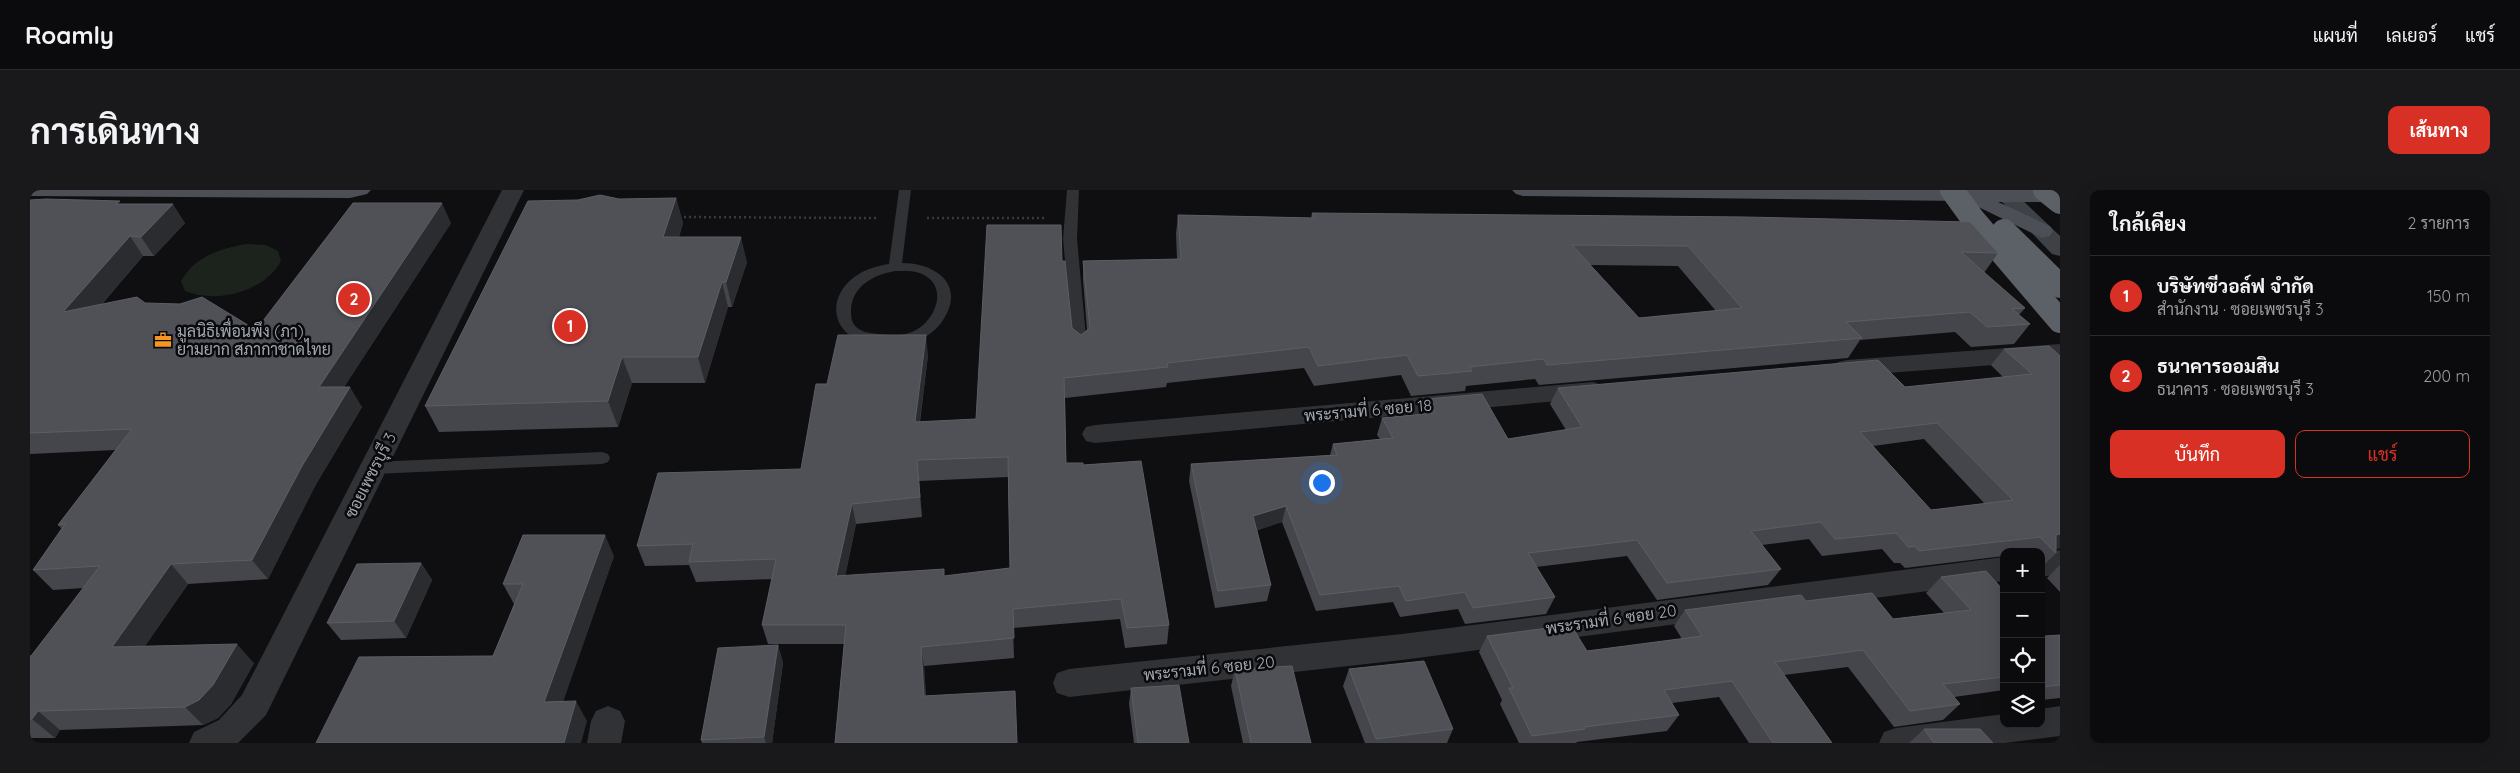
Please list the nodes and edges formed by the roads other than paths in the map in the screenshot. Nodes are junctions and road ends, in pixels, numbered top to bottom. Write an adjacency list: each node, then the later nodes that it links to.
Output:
1 (30, 190): 2 (main road)
2 (360, 190)
3 (513, 190): 24 (street, ซอยเพชรบุรี 3)
4 (905, 190): 15 (lane)
5 (1073, 190): 18 (lane)
6 (1523, 190): 8 (main road)
7 (2045, 190): 12 (highway, bridge)
8 (1654, 191): 9 (main road)
9 (1957, 192): 10 (main road); 13 (main road); 16 (highway, bridge); 17 (highway, bridge)
10 (2007, 196): 11 (main road); 13 (main road)
11 (2060, 196)
12 (2060, 202)
13 (2042, 232): 14 (main road)
14 (2060, 249)
15 (895, 267): 15 (lane)
16 (2060, 286)
17 (2060, 321)
18 (1080, 348)
19 (2060, 352): 20 (street)
20 (1820, 371)
21 (1612, 389): 22 (street, พระรามที่ 6 ซอย 18)
22 (1095, 434)
23 (602, 458): 24 (lane)
24 (373, 468): 32 (street, ซอยเพชรบุรี 3)
25 (2060, 562): 26 (street)
26 (2045, 564)
27 (2000, 570): 28 (street, พระรามที่ 6 ซอย 20)
28 (1069, 683)
29 (2060, 721): 30 (street)
30 (2045, 723)
31 (2007, 728): 33 (street)
32 (206, 743)
33 (1896, 743)

